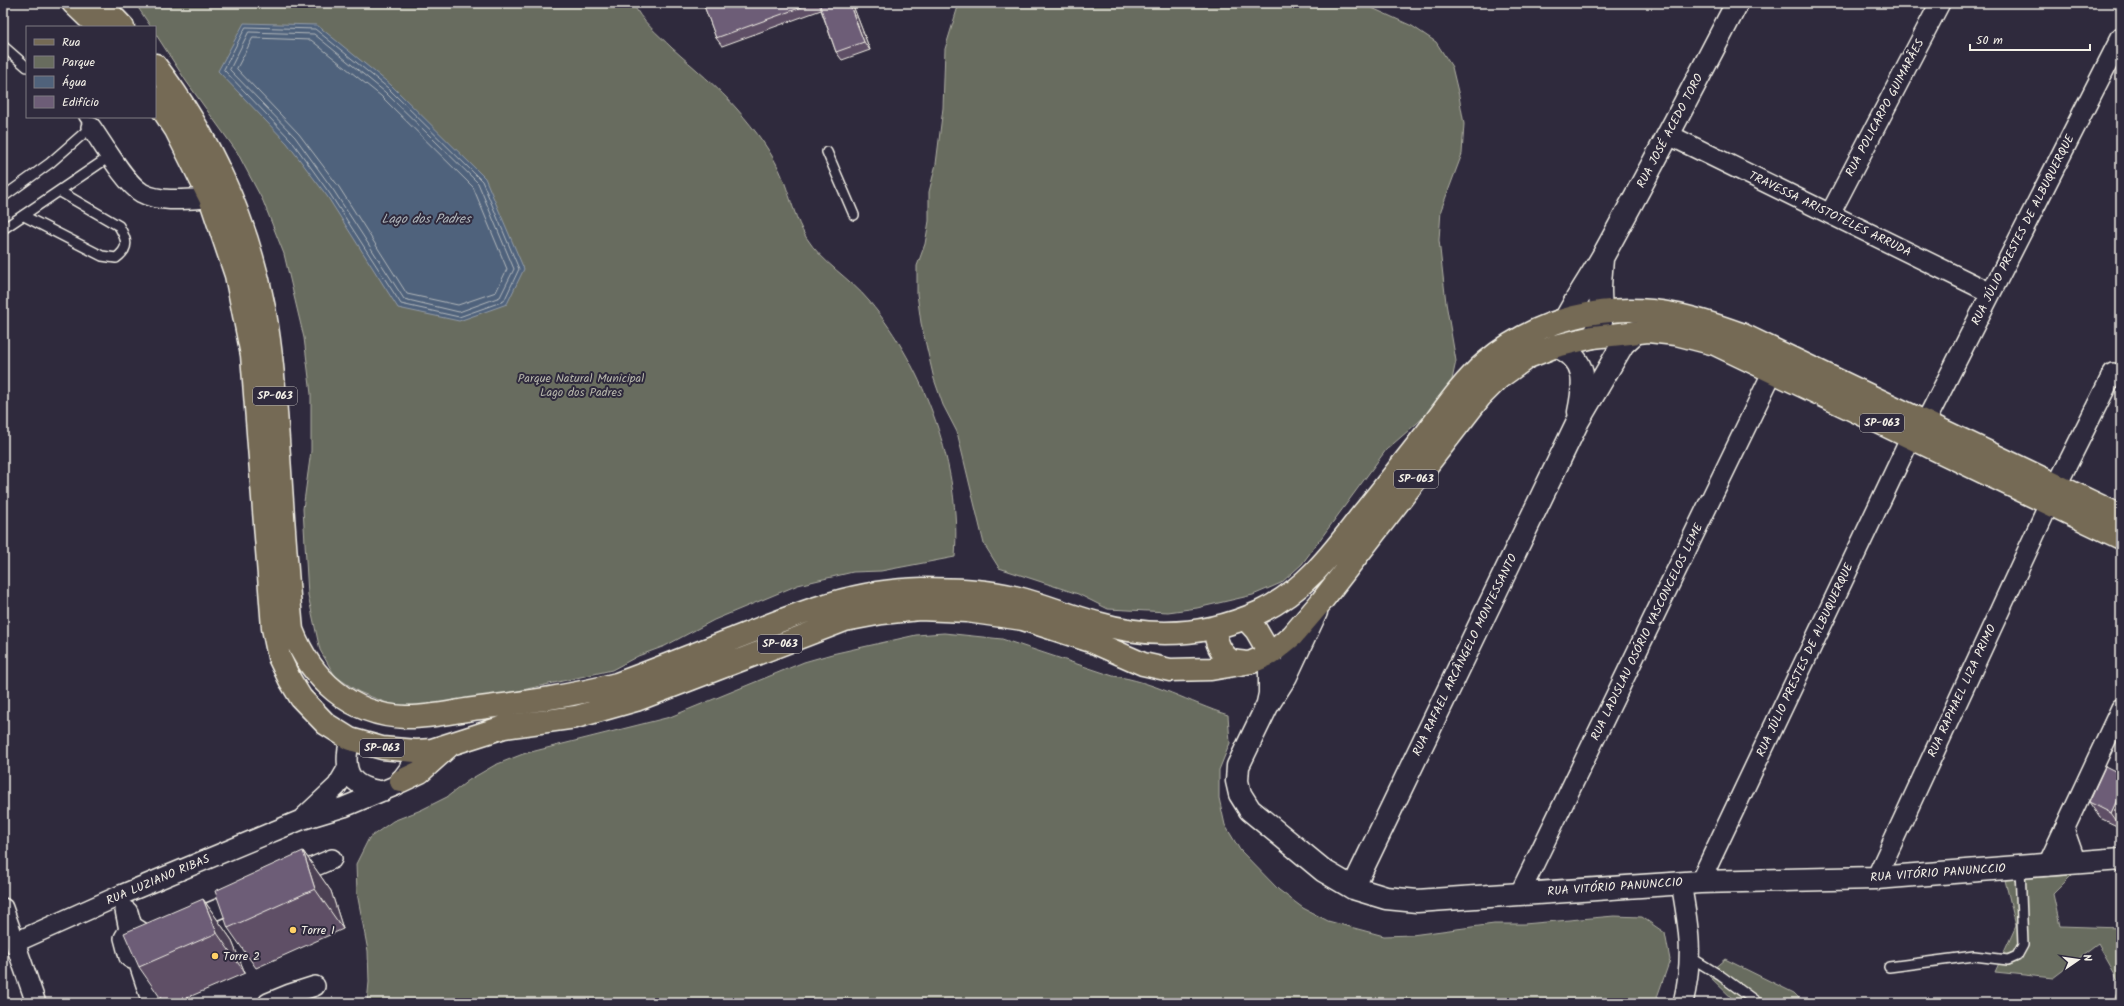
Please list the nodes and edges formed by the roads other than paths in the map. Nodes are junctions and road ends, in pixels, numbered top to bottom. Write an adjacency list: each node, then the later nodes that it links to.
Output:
1 (73, 3): 5 (main road)
2 (100, 3): 6 (main road)
3 (1737, 3): 13 (street, RUA JOSÉ ACEDO TORO)
4 (1940, 3): 19 (street, RUA POLICARPO GUIMARÃES)
5 (97, 26)
6 (122, 26)
7 (2121, 37): 24 (street, RUA JÚLIO PRESTES DE ALBUQUERQUE)
8 (3, 46): 9 (lane)
9 (26, 66)
10 (156, 66): 43 (main road, SP-063)
11 (156, 100): 18 (main road, SP-063)
12 (88, 122): 15 (street); 17 (lane)
13 (1669, 135): 19 (street, TRAVESSA ARISTOTELES ARRUDA); 23 (street, RUA JOSÉ ACEDO TORO)
14 (827, 152): 20 (lane)
15 (112, 156): 16 (lane); 18 (street)
16 (59, 191): 21 (lane); 21 (lane)
17 (3, 196)
18 (210, 198): 45 (main road, SP-063)
19 (1830, 214): 24 (street, TRAVESSA ARISTOTELES ARRUDA)
20 (854, 215)
21 (24, 216): 22 (lane)
22 (3, 229)
23 (1602, 258): 25 (street, RUA JOSÉ ACEDO TORO); 26 (street, RUA JOSÉ ACEDO TORO)
24 (1991, 293): 33 (street, RUA JÚLIO PRESTES DE ALBUQUERQUE)
25 (1603, 312): 26 (main road, SP-063); 28 (street); 33 (main road, SP-063)
26 (1566, 318): 38 (main road, SP-063)
27 (1636, 332): 28 (main road, SP-063); 30 (main road, SP-063); 32 (street, RUA RAFAEL ARCÂNGELO MONTESSANTO)
28 (1592, 337): 29 (main road, SP-063)
29 (1556, 346): 32 (street, RUA RAFAEL ARCÂNGELO MONTESSANTO); 37 (main road, SP-063)
30 (1773, 371): 33 (main road, SP-063); 60 (street, RUA LADISLAU OSÓRIO VASCONCELOS LEME)
31 (2114, 372): 34 (street, RUA RAPHAEL LIZA PRIMO)
32 (1578, 422): 59 (street, RUA RAFAEL ARCÂNGELO MONTESSANTO)
33 (1918, 430): 34 (main road, SP-063); 58 (street, RUA JÚLIO PRESTES DE ALBUQUERQUE)
34 (2053, 494): 35 (main road, SP-063); 36 (main road, SP-063); 57 (street, RUA RAPHAEL LIZA PRIMO)
35 (2121, 516)
36 (2121, 538)
37 (1321, 602): 40 (main road, SP-063); 41 (street, RUA VITÓRIO PANUNCCIO)
38 (1244, 618): 39 (main road, SP-063); 40 (main road)
39 (1216, 628): 40 (main road); 44 (main road, SP-063)
40 (1259, 663): 41 (street, RUA VITÓRIO PANUNCCIO); 46 (main road, SP-063)
41 (1267, 706): 59 (street, RUA VITÓRIO PANUNCCIO)
42 (2121, 708): 51 (street)
43 (376, 712): 44 (main road, SP-063); 45 (main road, SP-063)
44 (405, 717): 47 (main road, SP-063)
45 (350, 738): 47 (main road, SP-063); 48 (street, SP-063)
46 (450, 745): 47 (main road, SP-063); 49 (main road)
47 (416, 751): 49 (street, SP-063)
48 (347, 769): 49 (street, SP-063); 50 (street, RUA LUZIANO RIBAS)
49 (393, 786): 50 (street, RUA LUZIANO RIBAS)
50 (301, 820): 61 (street, RUA LUZIANO RIBAS)
51 (2064, 829): 54 (street); 55 (street)
52 (2121, 859): 54 (street, RUA VITÓRIO PANUNCCIO)
53 (332, 860): 63 (street)
54 (2076, 863): 55 (street, RUA VITÓRIO PANUNCCIO)
55 (2047, 866): 56 (street, RUA VITÓRIO PANUNCCIO)
56 (2020, 868): 57 (street, RUA VITÓRIO PANUNCCIO); 67 (lane)
57 (1876, 878): 58 (street, RUA VITÓRIO PANUNCCIO)
58 (1691, 883): 60 (street, RUA VITÓRIO PANUNCCIO); 65 (street)
59 (1353, 888): 60 (street, RUA VITÓRIO PANUNCCIO)
60 (1520, 893)
61 (123, 902): 63 (street); 64 (street, RUA LUZIANO RIBAS); 66 (street)
62 (3, 908): 64 (street)
63 (158, 934): 66 (street)
64 (16, 942): 70 (street)
65 (1690, 957): 73 (street); 74 (lane)
66 (137, 958): 71 (street)
67 (1889, 967)
68 (315, 986): 69 (street)
69 (292, 999): 72 (street)
70 (36, 1003)
71 (152, 1003)
72 (268, 1003)
73 (1683, 1003)
74 (1758, 1003)

